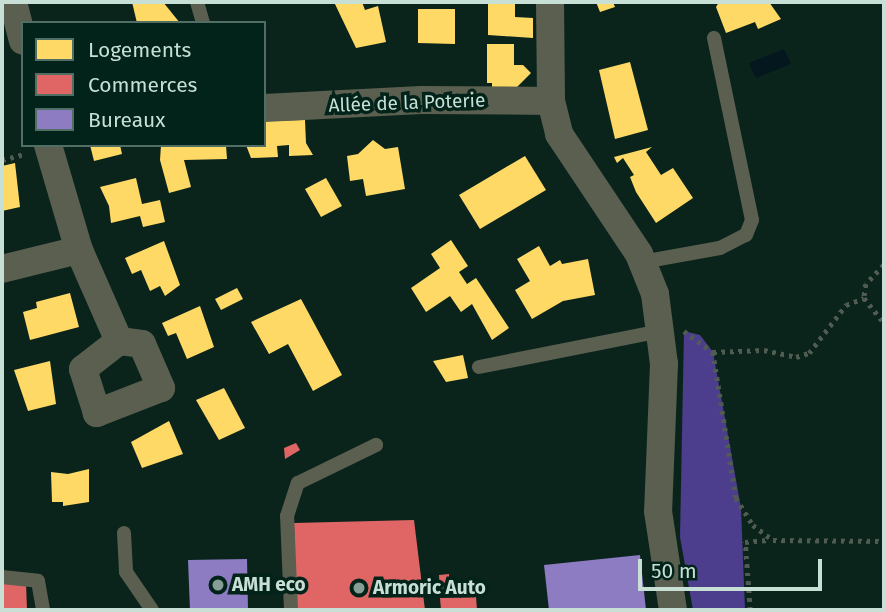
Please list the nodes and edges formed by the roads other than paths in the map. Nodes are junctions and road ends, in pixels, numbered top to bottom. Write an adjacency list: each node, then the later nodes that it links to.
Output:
1 (13, 2): 5 (street)
2 (197, 2): 4 (lane)
3 (550, 2): 7 (street)
4 (202, 21)
5 (21, 33)
6 (714, 38): 11 (lane)
7 (551, 101): 8 (street, Allée de la Poterie); 11 (street)
8 (266, 108)
9 (49, 147): 10 (street)
10 (79, 250): 12 (street); 14 (street)
11 (642, 262): 13 (street)
12 (2, 269)
13 (661, 331): 15 (lane); 22 (street)
14 (119, 341)
15 (479, 367)
16 (376, 445): 21 (lane)
17 (124, 533): 20 (lane)
18 (2, 577): 19 (lane)
19 (43, 610)
20 (152, 610)
21 (291, 610)
22 (673, 610)

